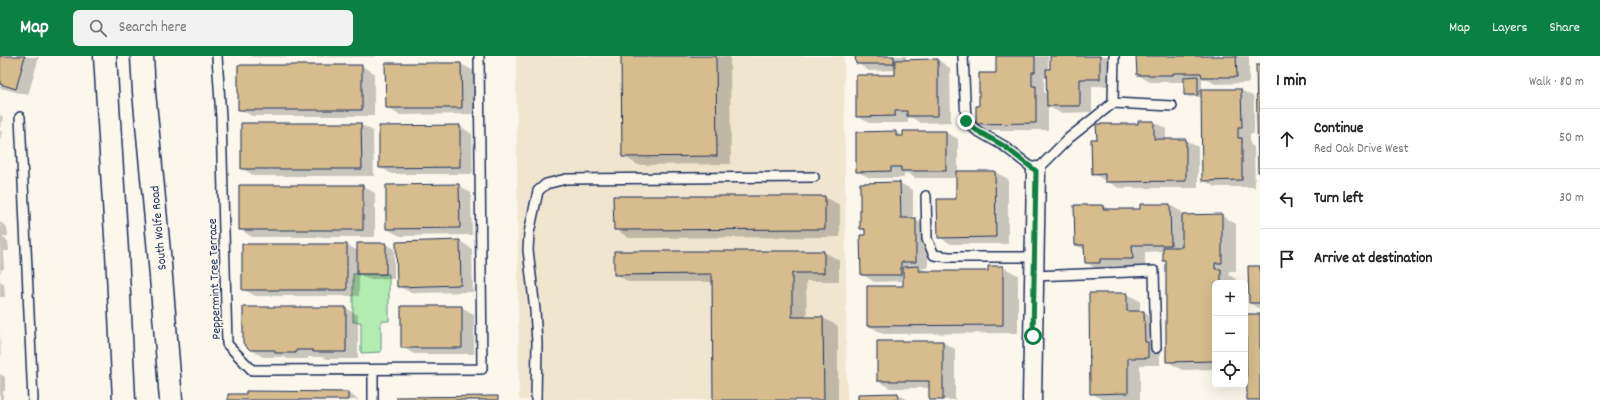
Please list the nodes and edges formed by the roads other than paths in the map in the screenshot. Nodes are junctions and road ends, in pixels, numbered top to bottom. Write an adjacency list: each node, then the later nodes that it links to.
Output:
1 (105, 56): 18 (main road)
2 (142, 56): 19 (main road, South Wolfe Road)
3 (217, 56): 16 (lane, Peppermint Tree Terrace)
4 (479, 56): 16 (lane, Peppermint Tree Terrace)
5 (964, 56): 10 (lane)
6 (1114, 56): 7 (lane)
7 (1113, 102): 8 (lane); 10 (lane)
8 (1172, 106)
9 (20, 117): 17 (lane)
10 (1036, 171): 13 (street)
11 (814, 177): 21 (lane)
12 (926, 196): 13 (lane)
13 (1034, 257): 14 (street)
14 (1034, 276): 15 (lane); 22 (street)
15 (1156, 348)
16 (372, 370): 20 (lane)
17 (33, 400)
18 (124, 400)
19 (171, 400)
20 (372, 400)
21 (536, 400)
22 (1032, 400)

